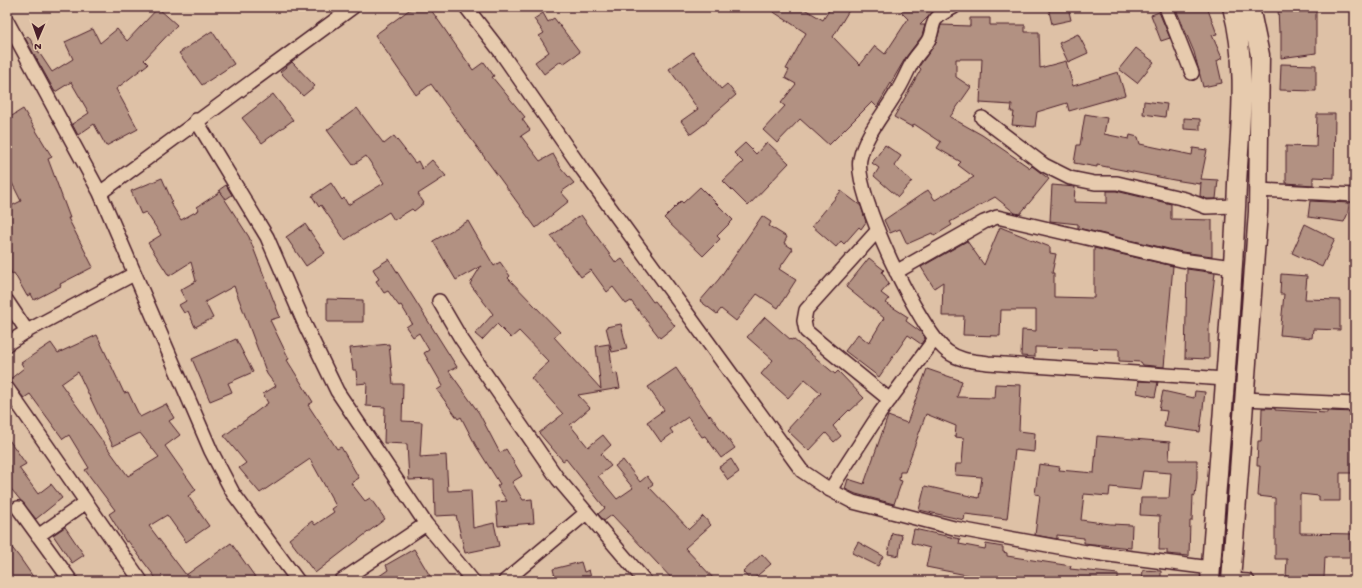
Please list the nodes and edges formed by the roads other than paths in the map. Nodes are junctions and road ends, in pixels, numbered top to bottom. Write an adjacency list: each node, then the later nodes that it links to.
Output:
1 (353, 7): 10 (street)
2 (466, 7): 29 (street)
3 (954, 7): 15 (street)
4 (1166, 7): 8 (street)
5 (1232, 7): 14 (main road)
6 (1250, 7): 11 (main road)
7 (7, 21): 12 (street)
8 (1192, 73)
9 (982, 118): 14 (street)
10 (196, 120): 12 (street); 33 (street)
11 (1258, 190): 13 (street); 26 (main road)
12 (100, 193): 18 (street)
13 (1355, 194)
14 (1236, 206): 16 (main road)
15 (878, 230): 17 (street); 27 (street)
16 (1233, 267): 17 (street); 24 (main road)
17 (896, 272): 22 (street)
18 (134, 274): 21 (street); 38 (street)
19 (7, 301): 21 (street)
20 (440, 301): 32 (street)
21 (27, 331): 23 (street)
22 (934, 340): 24 (street); 27 (street)
23 (7, 344)
24 (1225, 379): 35 (main road)
25 (7, 388): 30 (street)
26 (1244, 399): 28 (street); 43 (main road)
27 (890, 400): 29 (street)
28 (1355, 404)
29 (830, 490): 35 (street)
30 (85, 503): 34 (street); 37 (street)
31 (18, 508): 34 (street)
32 (586, 513): 41 (street); 42 (street)
33 (426, 524): 39 (street); 40 (street)
34 (38, 536): 36 (street)
35 (1210, 575)
36 (71, 581)
37 (141, 581)
38 (298, 581)
39 (341, 581)
40 (473, 581)
41 (505, 581)
42 (645, 581)
43 (1237, 581)

